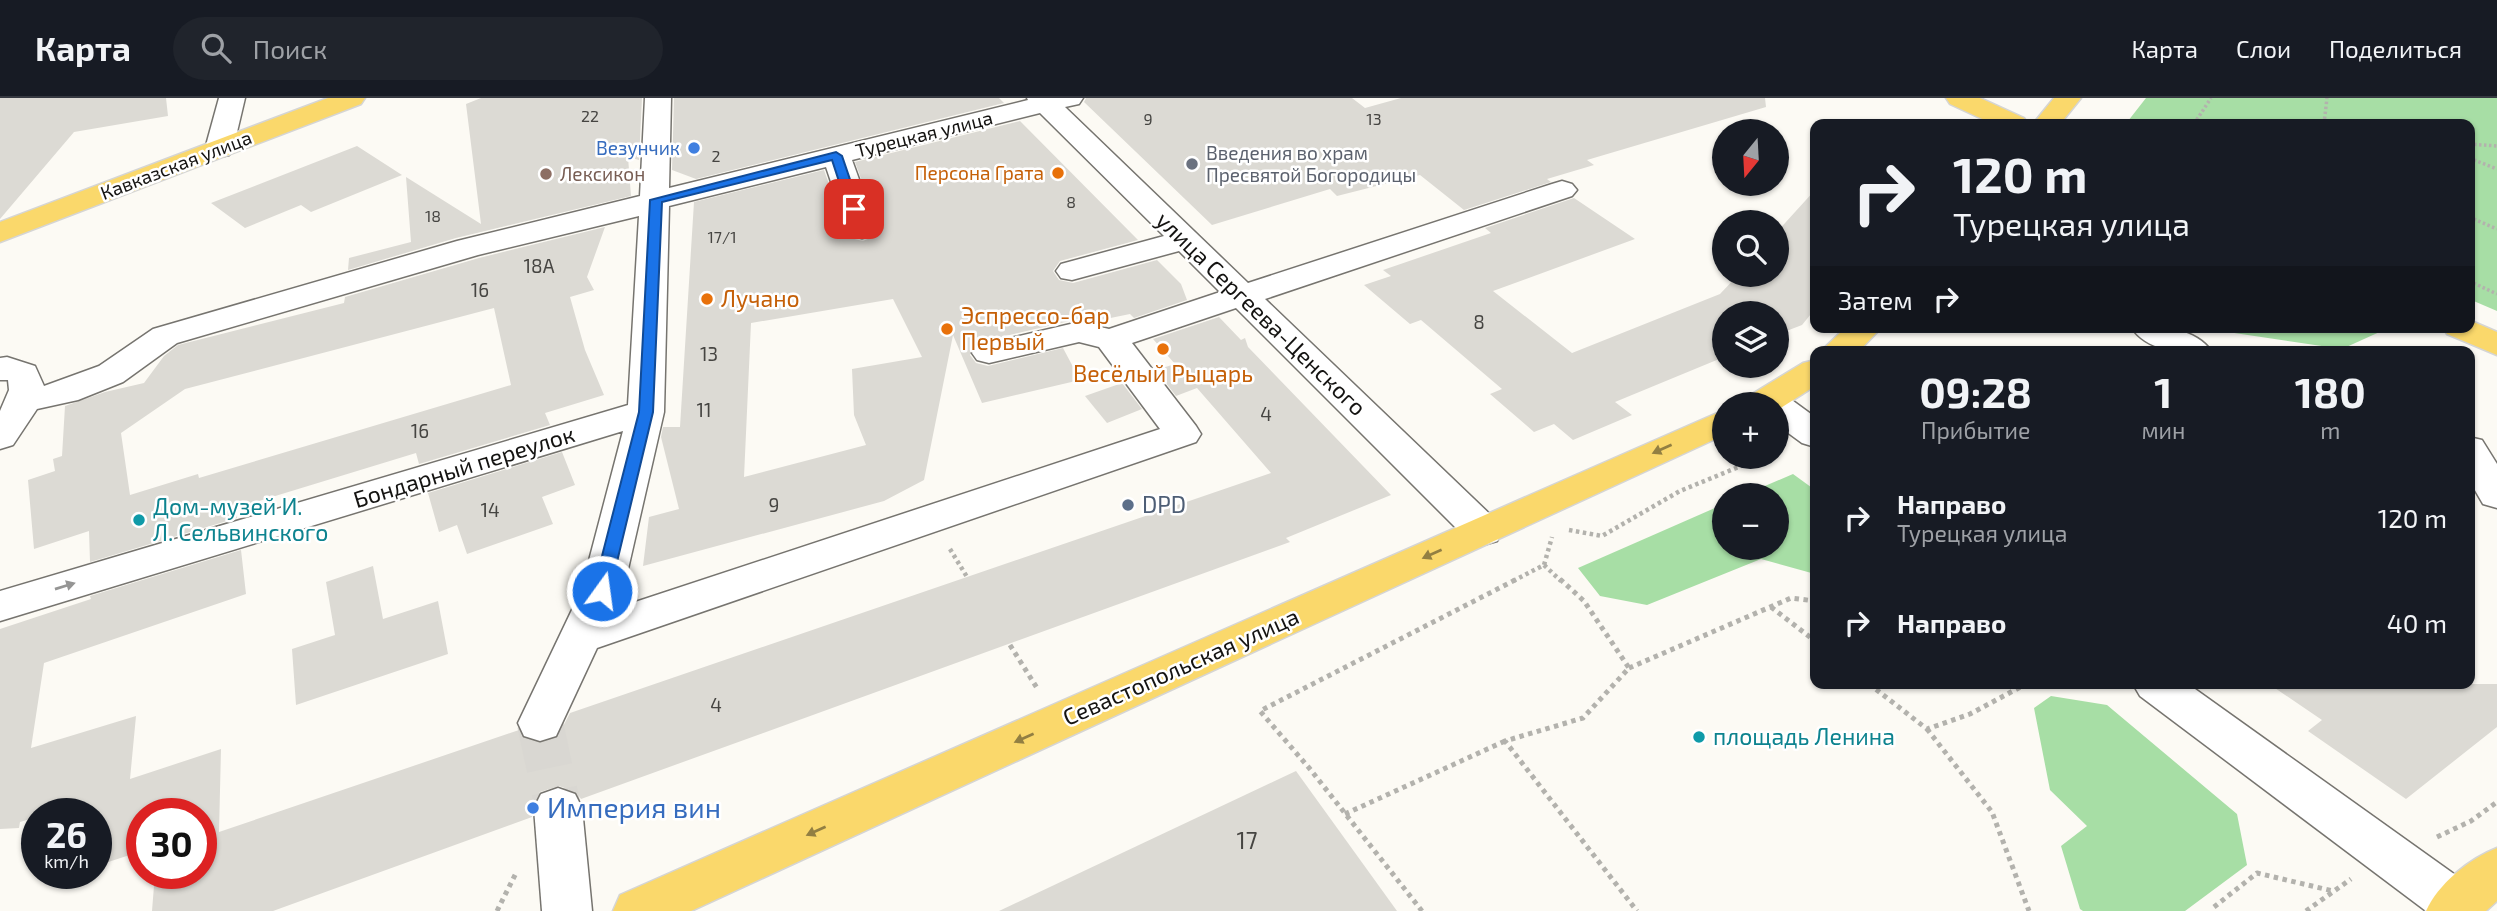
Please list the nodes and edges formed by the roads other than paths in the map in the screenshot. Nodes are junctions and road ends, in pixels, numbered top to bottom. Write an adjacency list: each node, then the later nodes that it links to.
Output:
1 (232, 98): 9 (street)
2 (352, 98): 9 (main road, Кавказская улица)
3 (658, 98): 12 (street)
4 (1959, 98): 7 (main road)
5 (2068, 98): 8 (main road)
6 (1052, 100): 10 (street, Турецкая улица); 15 (street, улица Сергеева-Ценского)
7 (2003, 119)
8 (2050, 119)
9 (219, 149): 14 (main road, Кавказская улица)
10 (836, 156): 12 (street, Турецкая улица); 13 (street)
11 (1562, 190): 17 (street)
12 (656, 200): 29 (street, Турецкая улица); 30 (street)
13 (862, 229)
14 (0, 233)
15 (1185, 240): 16 (street); 17 (street, улица Сергеева-Ценского)
16 (1072, 271)
17 (1242, 296): 21 (street); 37 (street, улица Сергеева-Ценского)
18 (1859, 333): 23 (main road)
19 (2159, 333): 24 (street)
20 (2472, 333): 22 (main road)
21 (1111, 339): 25 (street); 39 (street)
22 (2497, 345)
23 (1844, 346)
24 (2183, 346)
25 (989, 352)
26 (4, 368): 29 (street)
27 (1810, 374): 28 (main road)
28 (1786, 392)
29 (24, 401): 34 (street)
30 (646, 412): 38 (street, Бондарный переулок, one-way to 30); 39 (street)
31 (1789, 417): 33 (street)
32 (1712, 426): 37 (main road, Севастопольская улица, one-way to 37)
33 (1810, 432)
34 (0, 437)
35 (2475, 459): 36 (street)
36 (2497, 495)
37 (1483, 531): 46 (main road, Севастопольская улица, one-way to 46)
38 (0, 606)
39 (580, 638): 41 (street)
40 (2162, 689): 44 (street)
41 (540, 723)
42 (558, 808): 45 (street)
43 (2497, 870): 44 (main road)
44 (2454, 908)
45 (567, 911)
46 (638, 911)

